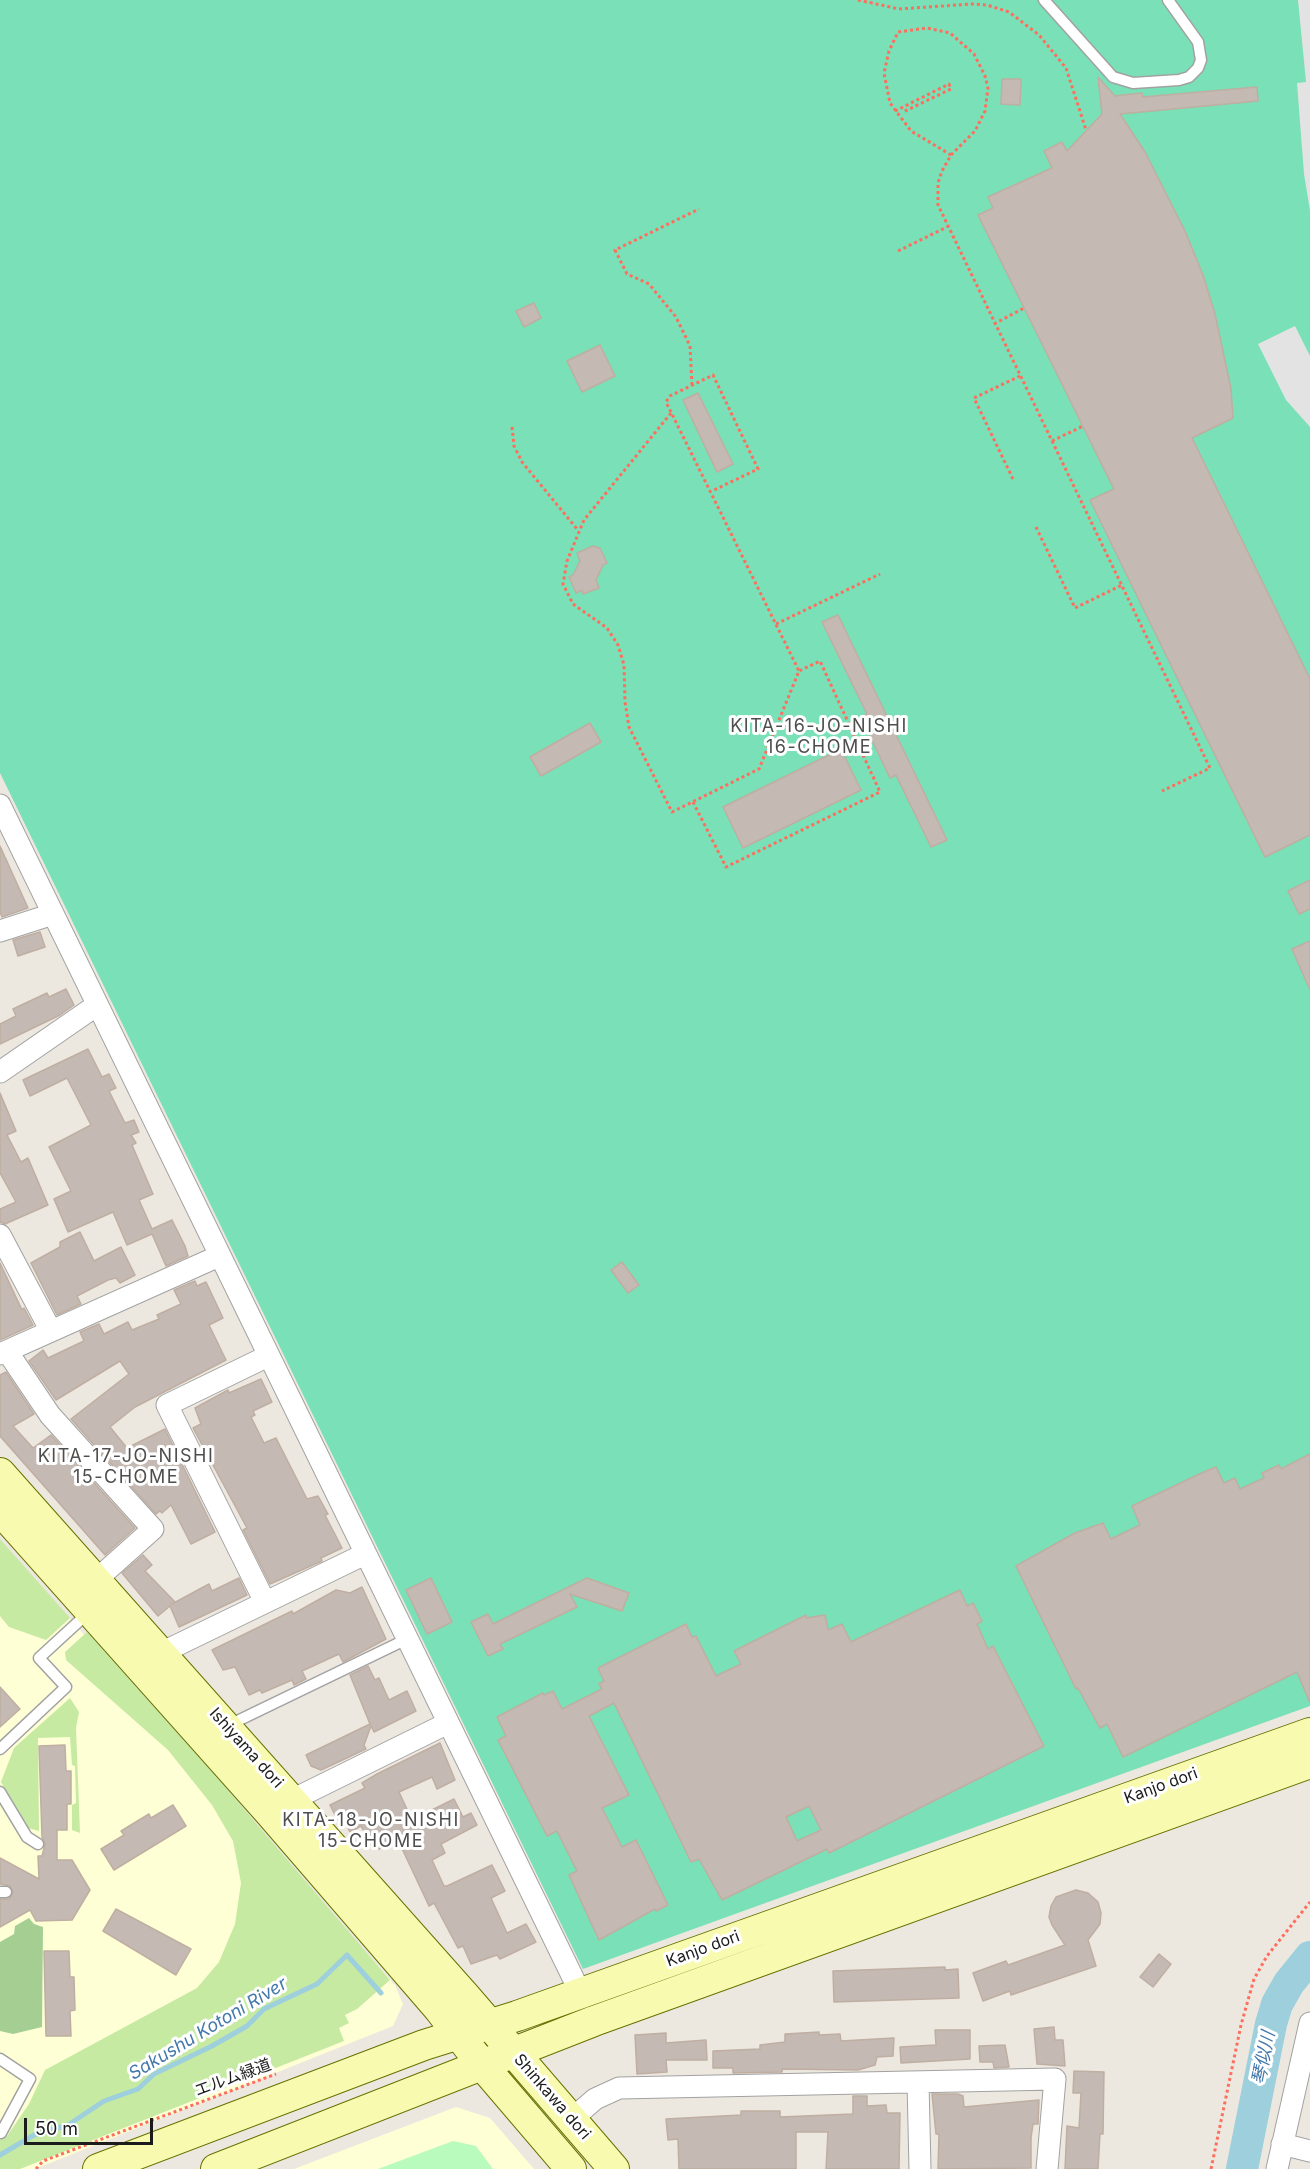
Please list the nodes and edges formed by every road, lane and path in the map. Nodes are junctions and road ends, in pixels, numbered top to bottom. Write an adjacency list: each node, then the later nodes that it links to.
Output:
1 (858, 0): 6 (path)
2 (1044, 0): 3 (lane)
3 (1168, 0)
4 (895, 111): 5 (path); 7 (path); 7 (path)
5 (903, 112)
6 (1086, 130)
7 (951, 155): 9 (path)
8 (699, 209): 14 (path)
9 (947, 228): 10 (path); 12 (path)
10 (898, 251)
11 (1024, 308): 12 (path)
12 (994, 324): 13 (path)
13 (1020, 376): 18 (path); 19 (path)
14 (692, 385): 15 (path); 20 (path)
15 (671, 413): 20 (path); 22 (path)
16 (1083, 426): 18 (path)
17 (512, 427): 22 (path)
18 (1052, 441): 24 (path)
19 (1013, 479)
20 (711, 491): 25 (path)
21 (1036, 527): 24 (path)
22 (578, 530): 28 (path)
23 (880, 574): 25 (path)
24 (1122, 585): 27 (path)
25 (776, 624): 26 (path)
26 (799, 671): 28 (path); 28 (path)
27 (1162, 791)
28 (693, 802)
29 (0, 805): 30 (street)
30 (54, 914): 31 (street); 32 (street)
31 (0, 931)
32 (97, 1005): 33 (street); 35 (street)
33 (0, 1072)
34 (0, 1235): 36 (street)
35 (219, 1256): 36 (street); 38 (street)
36 (51, 1331): 37 (street)
37 (4, 1352): 42 (street)
38 (268, 1356): 41 (street); 43 (street)
39 (0, 1473): 42 (main road, Ishiyama dori)
40 (0, 1510): 44 (main road, Ishiyama dori)
41 (365, 1554): 43 (street); 45 (street)
42 (96, 1580): 46 (main road, Ishiyama dori)
43 (265, 1602): 46 (street)
44 (90, 1611): 50 (lane); 59 (main road, Ishiyama dori)
45 (407, 1639): 47 (street); 48 (lane)
46 (161, 1653): 48 (main road, Ishiyama dori)
47 (448, 1723): 53 (street); 56 (street)
48 (226, 1726): 53 (main road, Ishiyama dori)
49 (1310, 1733): 56 (main road, Kanjo dori)
50 (0, 1749)
51 (1310, 1763): 60 (main road, Kanjo dori)
52 (0, 1792): 54 (lane)
53 (292, 1800): 58 (main road, Ishiyama dori)
54 (38, 1844)
55 (1310, 1902): 76 (path)
56 (579, 1992): 58 (main road, Kanjo dori)
57 (1310, 2023): 67 (street)
58 (490, 2025): 59 (main road, Kanjo dori); 60 (main road, Shinkawa dori)
59 (459, 2034): 62 (main road, Shinkawa dori); 70 (main road, Kanjo dori)
60 (514, 2053): 62 (main road, Kanjo dori); 65 (main road, Shinkawa dori)
61 (0, 2059): 66 (lane)
62 (483, 2066): 71 (main road, Kanjo dori); 72 (main road, Shinkawa dori)
63 (286, 2071): 69 (path, エルム緑道)
64 (918, 2082): 65 (street); 74 (street); 75 (street)
65 (572, 2119): 73 (main road, Shinkawa dori)
66 (1, 2133)
67 (1281, 2144): 68 (street); 77 (street)
68 (1310, 2151)
69 (36, 2169)
70 (98, 2169)
71 (216, 2169)
72 (571, 2169)
73 (614, 2169)
74 (920, 2169)
75 (1047, 2169)
76 (1210, 2169)
77 (1277, 2169)

